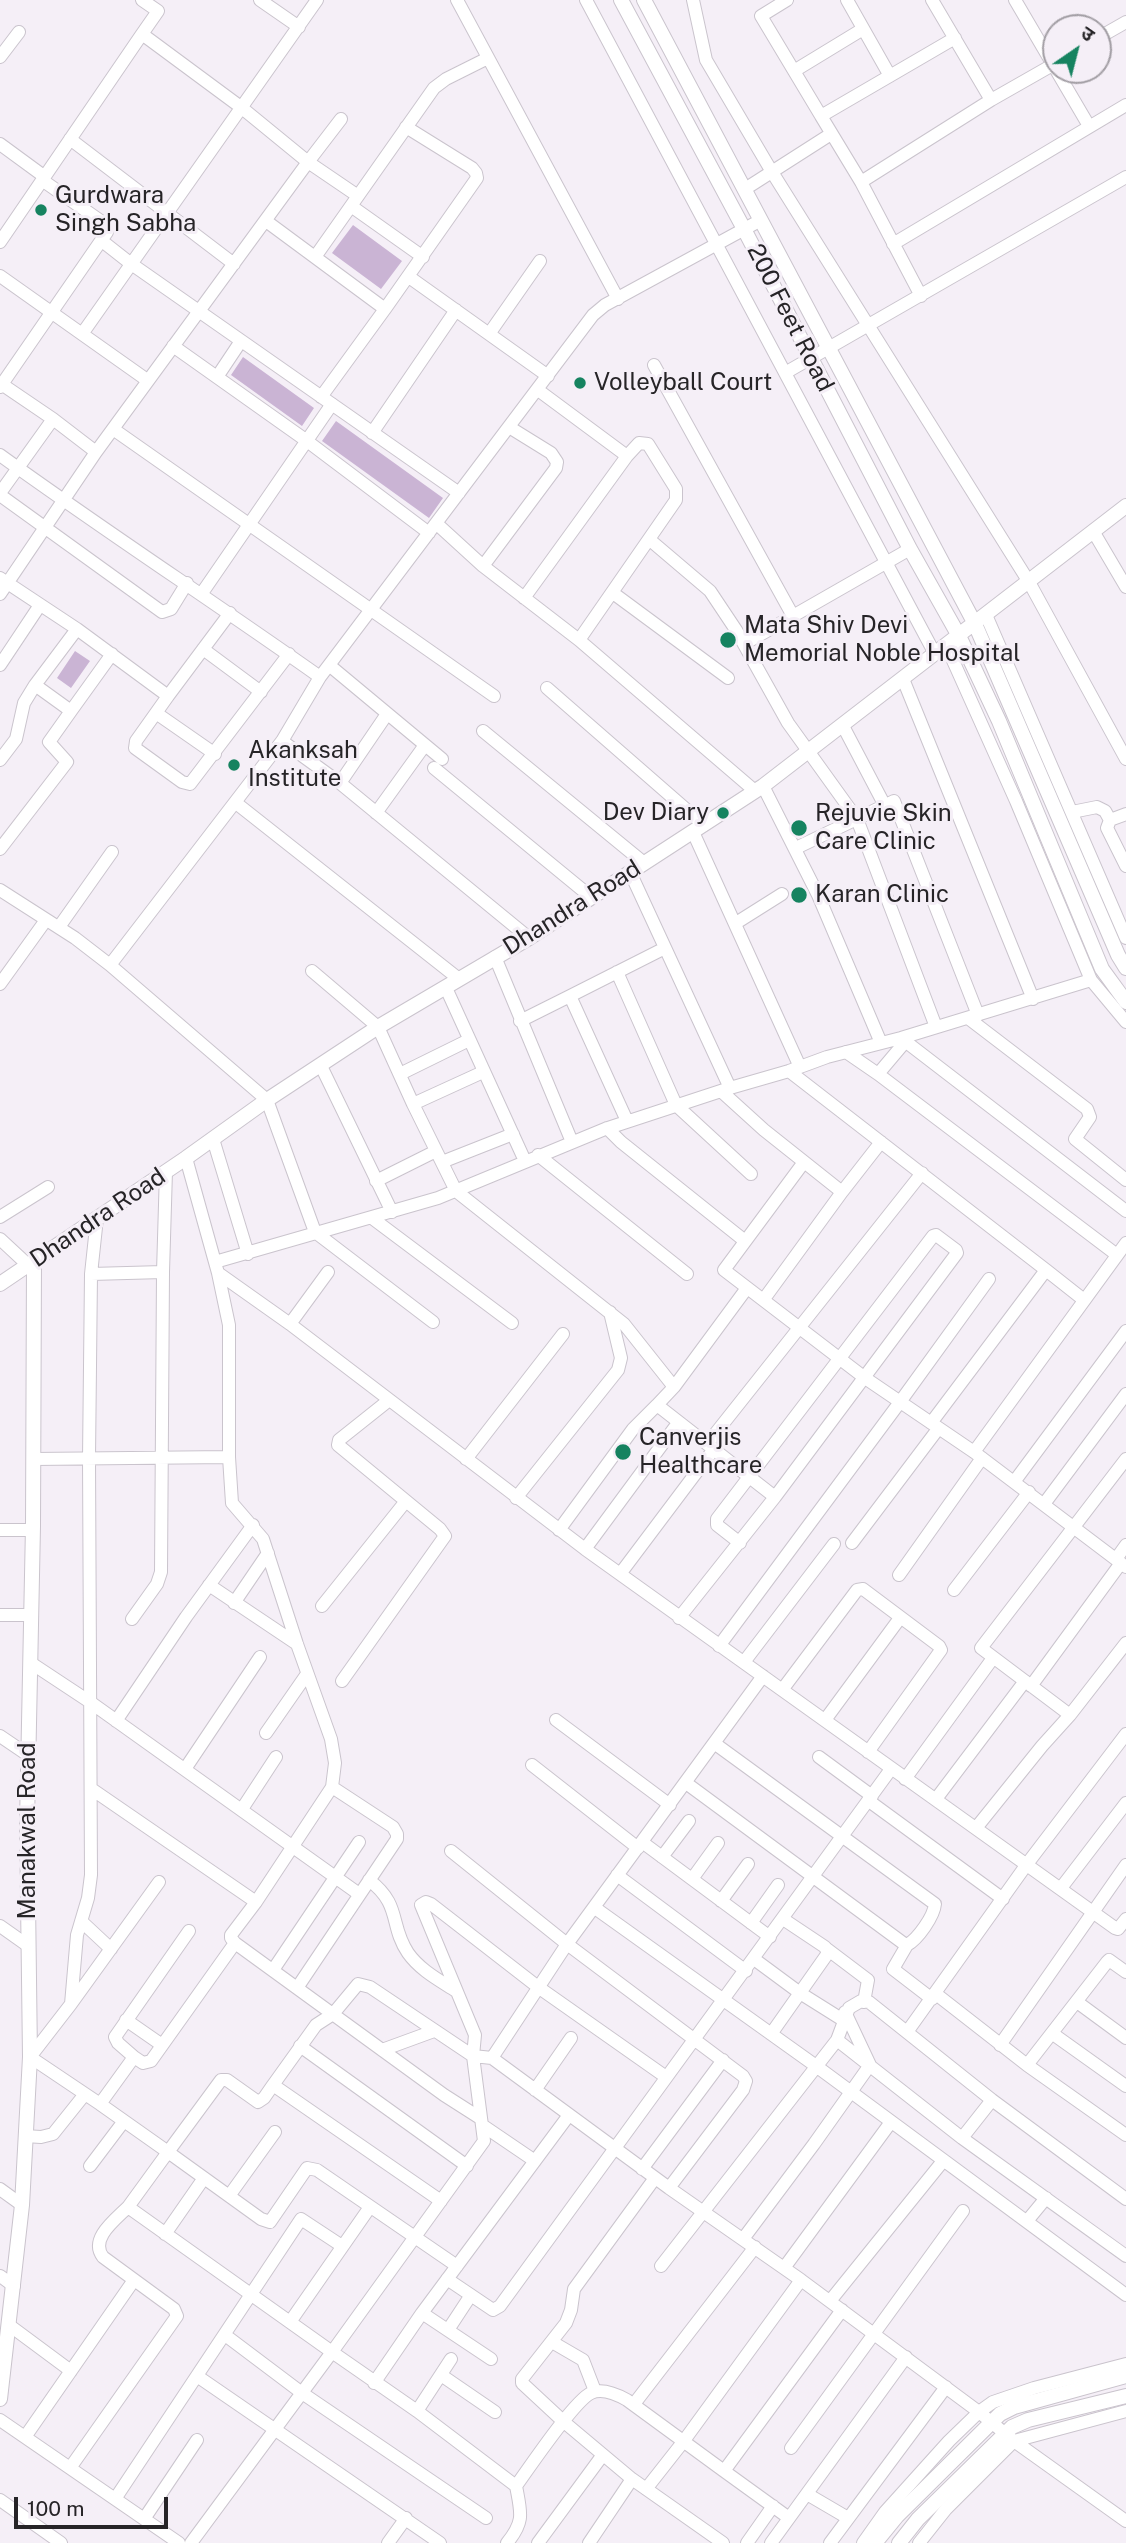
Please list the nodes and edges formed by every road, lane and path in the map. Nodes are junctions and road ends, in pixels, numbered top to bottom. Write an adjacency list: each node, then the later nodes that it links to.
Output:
1 (142, 0): 14 (street)
2 (166, 0): 14 (street)
3 (260, 0): 15 (street)
4 (317, 0): 15 (street)
5 (457, 0): 22 (street)
6 (586, 0): 51 (street)
7 (621, 0): 47 (street, 200 Feet Road)
8 (644, 0): 42 (street)
9 (693, 0): 38 (street)
10 (787, 0): 23 (street)
11 (847, 0): 16 (street)
12 (932, 0): 19 (street)
13 (1017, 1): 20 (street)
14 (158, 12): 18 (street)
15 (299, 27): 29 (street)
16 (863, 29): 23 (street); 25 (street)
17 (19, 32): 21 (street)
18 (142, 34): 29 (street); 35 (street)
19 (955, 38): 25 (street); 27 (street)
20 (1042, 44)
21 (0, 57)
22 (488, 58): 33 (street); 60 (street)
23 (794, 71): 30 (street)
24 (1042, 71): 27 (street)
25 (890, 76): 30 (street)
26 (1065, 84): 32 (street)
27 (991, 100): 41 (street)
28 (1126, 104): 32 (street)
29 (242, 108): 37 (street); 44 (street)
30 (821, 116): 34 (street)
31 (341, 119): 37 (street)
32 (1089, 126): 50 (street)
33 (406, 127): 43 (street); 53 (street)
34 (831, 134): 38 (street); 41 (street)
35 (70, 139): 40 (street); 44 (street)
36 (0, 144): 40 (street)
37 (308, 162): 43 (street); 46 (street)
38 (772, 172): 42 (street); 65 (street)
39 (1126, 177): 59 (street)
40 (43, 178): 48 (street); 49 (street)
41 (861, 182): 50 (street)
42 (745, 190): 45 (street)
43 (355, 201): 52 (street); 53 (street)
44 (166, 213): 55 (street); 56 (street)
45 (761, 220): 47 (street); 70 (street)
46 (266, 221): 52 (street); 56 (street)
47 (744, 229): 51 (street); 71 (street, 200 Feet Road)
48 (102, 241): 55 (street); 64 (street)
49 (0, 242)
50 (893, 244): 59 (street)
51 (716, 245): 60 (street); 73 (street)
52 (314, 257): 61 (street)
53 (423, 257): 58 (street)
54 (540, 261): 67 (street)
55 (130, 263): 63 (street); 66 (street)
56 (234, 264): 63 (street)
57 (0, 276): 64 (street)
58 (409, 277): 61 (street); 62 (street)
59 (922, 296): 65 (street)
60 (618, 299): 74 (street)
61 (385, 309): 79 (street)
62 (456, 310): 67 (street); 83 (street)
63 (199, 311): 68 (street); 69 (street)
64 (52, 313): 66 (street); 77 (street)
65 (867, 326): 70 (street); 101 (street)
66 (82, 334): 76 (street)
67 (489, 334): 74 (street)
68 (242, 341): 75 (street); 79 (street)
69 (173, 346): 75 (street); 76 (street)
70 (831, 349): 71 (street); 112 (street)
71 (811, 359): 73 (street); 98 (street, 200 Feet Road)
72 (654, 365): 111 (street)
73 (785, 373): 99 (street)
74 (548, 376): 78 (street)
75 (216, 377): 84 (street)
76 (147, 380): 82 (street)
77 (1, 385): 80 (street)
78 (538, 390): 81 (street); 87 (street)
79 (327, 401): 83 (street); 84 (street)
80 (53, 419): 85 (street); 88 (street)
81 (509, 427): 89 (street); 100 (street)
82 (113, 429): 85 (street); 93 (street)
83 (372, 433): 89 (street)
84 (307, 441): 93 (street); 95 (street)
85 (96, 452): 91 (street)
86 (0, 455): 88 (street)
87 (627, 456): 97 (street); 107 (street)
88 (18, 468): 90 (street); 91 (street)
89 (459, 493): 95 (street)
90 (0, 494): 94 (street)
91 (62, 501): 94 (street); 102 (street)
92 (1126, 506): 96 (street, Dhandra Road)
93 (249, 525): 105 (street); 109 (street)
94 (45, 526): 102 (street); 103 (street)
95 (433, 529): 100 (street); 109 (street)
96 (1093, 531): 101 (street, Dhandra Road); 104 (street)
97 (650, 540): 106 (street); 116 (street)
98 (910, 550): 99 (street); 114 (street, 200 Feet Road)
99 (886, 564): 111 (street); 118 (street)
100 (483, 566): 107 (street)
101 (1029, 582): 112 (street, Dhandra Road); 140 (street)
102 (187, 583): 105 (street)
103 (2, 585): 108 (street)
104 (1126, 587)
105 (202, 593): 110 (street)
106 (613, 593): 115 (street); 124 (street)
107 (524, 597): 115 (street)
108 (40, 605): 113 (street); 121 (street)
109 (372, 608): 122 (street); 130 (street)
110 (230, 613): 117 (street); 120 (street)
111 (793, 616): 116 (street)
112 (981, 619): 114 (street, Dhandra Road); 146 (street); 169 (street)
113 (77, 629): 119 (street); 126 (street)
114 (959, 636): 118 (street, Dhandra Road); 178 (street, 200 Feet Road)
115 (579, 640): 143 (street)
116 (744, 644): 138 (street)
117 (203, 649): 128 (street); 129 (street)
118 (941, 650): 125 (street, Dhandra Road); 173 (street)
119 (112, 654): 129 (street); 131 (street)
120 (289, 654): 123 (street); 128 (street)
121 (1, 662)
122 (329, 666): 123 (street); 133 (street)
123 (320, 677): 136 (street)
124 (728, 678)
125 (904, 679): 134 (street, Dhandra Road); 177 (street)
126 (36, 685): 131 (street); 141 (street)
127 (547, 688): 151 (street)
128 (261, 692): 139 (street)
129 (168, 696): 132 (street)
130 (494, 696)
131 (71, 711): 153 (street)
132 (156, 713): 139 (street); 139 (street)
133 (387, 714): 137 (street); 142 (street)
134 (843, 726): 138 (street, Dhandra Road); 145 (street)
135 (483, 731): 155 (street)
136 (282, 741): 142 (street); 144 (street)
137 (425, 745): 147 (street); 160 (street)
138 (808, 753): 143 (street, Dhandra Road); 149 (street)
139 (215, 754)
140 (1126, 759)
141 (0, 760)
142 (340, 783): 147 (street)
143 (759, 788): 151 (street, Dhandra Road); 152 (street)
144 (236, 803): 168 (street); 172 (street)
145 (884, 804): 149 (street); 179 (street)
146 (1072, 812): 150 (street); 165 (street)
147 (376, 813): 164 (street)
148 (1126, 814): 150 (street)
149 (857, 818): 152 (street); 183 (street)
150 (1110, 821): 156 (street)
151 (699, 828): 155 (street, Dhandra Road); 162 (street)
152 (796, 848): 186 (street)
153 (0, 849)
154 (112, 852): 163 (street)
155 (644, 863): 157 (street, Dhandra Road)
156 (1126, 866)
157 (630, 872): 160 (street, Dhandra Road); 166 (street)
158 (0, 890): 161 (street)
159 (782, 894): 162 (street)
160 (591, 897): 164 (street, Dhandra Road)
161 (46, 920): 163 (street); 174 (street)
162 (736, 923): 189 (street)
163 (59, 927): 168 (street)
164 (528, 938): 167 (street, Dhandra Road)
165 (1126, 938)
166 (665, 948): 171 (street); 193 (street)
167 (495, 957): 172 (street, Dhandra Road); 180 (street)
168 (110, 965): 194 (street)
169 (1126, 968)
170 (312, 971): 182 (street)
171 (617, 972): 176 (street); 196 (street)
172 (459, 979): 175 (street, Dhandra Road)
173 (1091, 980): 177 (street); 181 (street)
174 (0, 984)
175 (446, 988): 182 (street, Dhandra Road); 184 (street)
176 (570, 996): 180 (street); 197 (street)
177 (1032, 999): 179 (street)
178 (1126, 1002)
179 (973, 1016): 183 (street); 211 (street)
180 (520, 1021): 201 (street)
181 (1126, 1022)
182 (378, 1027): 188 (street, Dhandra Road); 191 (street)
183 (936, 1027): 185 (street)
184 (469, 1040): 190 (street); 191 (street)
185 (903, 1040): 186 (street); 192 (street); 216 (street)
186 (881, 1042): 187 (street)
187 (846, 1052): 189 (street); 192 (street)
188 (321, 1066): 194 (street, Dhandra Road); 212 (street)
189 (794, 1069): 193 (street); 202 (street)
190 (483, 1072): 195 (street); 199 (street)
191 (400, 1074): 195 (street)
192 (878, 1074): 226 (street)
193 (725, 1089): 196 (street); 207 (street)
194 (267, 1100): 200 (street, Dhandra Road); 221 (street)
195 (413, 1104): 204 (street)
196 (676, 1105): 197 (street); 210 (street)
197 (627, 1121): 198 (street)
198 (607, 1128): 201 (street); 223 (street)
199 (513, 1134): 204 (street); 206 (street)
200 (213, 1139): 205 (street, Dhandra Road); 225 (street)
201 (572, 1142): 203 (street)
202 (881, 1142): 209 (street); 215 (street)
203 (538, 1155): 206 (street); 233 (street)
204 (439, 1156): 212 (street); 214 (street)
205 (186, 1158): 208 (street, Dhandra Road); 228 (street)
206 (525, 1161): 214 (street)
207 (804, 1162): 215 (street); 223 (street)
208 (166, 1171): 219 (street, Dhandra Road); 230 (street)
209 (922, 1173): 229 (street); 243 (street)
210 (751, 1174)
211 (1126, 1180)
212 (376, 1181): 217 (street)
213 (48, 1187): 218 (street)
214 (456, 1191): 217 (street); 239 (street)
215 (842, 1192): 237 (street)
216 (1126, 1211)
217 (392, 1212): 220 (street)
218 (0, 1217)
219 (97, 1218): 227 (street, Dhandra Road); 232 (street)
220 (372, 1218): 221 (street); 241 (street)
221 (315, 1232): 225 (street); 240 (street)
222 (0, 1239): 227 (street)
223 (745, 1241): 236 (street)
224 (1126, 1243): 226 (street)
225 (248, 1254): 228 (street)
226 (1117, 1255): 238 (street)
227 (31, 1263): 235 (street, Dhandra Road); 260 (street, Manakwal Road)
228 (216, 1268): 242 (street); 257 (street)
229 (1046, 1270): 238 (street); 254 (street)
230 (163, 1272): 232 (street); 259 (street)
231 (328, 1272): 242 (street)
232 (91, 1274): 258 (street)
233 (687, 1275)
234 (989, 1279): 251 (street)
235 (0, 1284)
236 (747, 1288): 237 (street); 248 (street)
237 (765, 1299): 243 (street)
238 (1084, 1300): 256 (street)
239 (610, 1312): 248 (street); 267 (street)
240 (433, 1322)
241 (512, 1323)
242 (290, 1324): 250 (street)
243 (799, 1326): 246 (street); 255 (street)
244 (1126, 1331): 264 (street)
245 (563, 1334): 261 (street)
246 (839, 1359): 247 (street); 247 (street); 263 (street)
247 (865, 1378): 251 (street); 266 (street)
248 (674, 1387): 252 (street)
249 (1126, 1394): 269 (street)
250 (388, 1401): 261 (street); 268 (street)
251 (900, 1402): 254 (street); 295 (street)
252 (657, 1405): 253 (street); 274 (street)
253 (678, 1423): 255 (street); 279 (street)
254 (935, 1426): 256 (street); 276 (street)
255 (710, 1447): 263 (street); 282 (street)
256 (978, 1455): 264 (street); 283 (street)
257 (229, 1457): 259 (street); 270 (street)
258 (89, 1458): 259 (street); 260 (street); 305 (street)
259 (163, 1458): 292 (street)
260 (33, 1459): 273 (street, Manakwal Road)
261 (466, 1459): 267 (street)
262 (1126, 1460): 271 (street)
263 (749, 1477): 266 (street); 275 (street)
264 (1014, 1482): 265 (street)
265 (1029, 1492): 269 (street); 285 (street)
266 (775, 1497): 275 (street)
267 (516, 1498): 274 (street)
268 (407, 1501): 287 (street); 302 (street)
269 (1044, 1504): 271 (street)
270 (253, 1525): 280 (street); 284 (street)
271 (1074, 1527): 281 (street); 297 (street)
272 (0, 1530): 273 (street)
273 (33, 1530): 289 (street, Manakwal Road)
274 (559, 1530): 279 (street)
275 (740, 1543): 290 (street)
276 (852, 1543)
277 (834, 1544): 298 (street)
278 (1126, 1545): 281 (street)
279 (585, 1549): 282 (street)
280 (268, 1553): 286 (street); 294 (street)
281 (1121, 1563): 303 (street)
282 (620, 1574): 290 (street)
283 (899, 1575)
284 (209, 1585): 286 (street); 309 (street)
285 (954, 1590)
286 (234, 1602): 294 (street)
287 (322, 1606)
288 (0, 1615): 289 (street)
289 (32, 1615): 299 (street, Manakwal Road)
290 (680, 1618): 295 (street)
291 (901, 1618): 304 (street); 308 (street); 314 (street)
292 (132, 1619)
293 (1126, 1643): 306 (street)
294 (297, 1644): 300 (street)
295 (719, 1646): 298 (street)
296 (260, 1657): 319 (street)
297 (993, 1658): 303 (street); 321 (street)
298 (744, 1662): 301 (street)
299 (31, 1663): 305 (street); 315 (street, Manakwal Road)
300 (307, 1674): 310 (street); 323 (street)
301 (763, 1676): 304 (street); 313 (street)
302 (342, 1681)
303 (1028, 1684): 306 (street); 326 (street)
304 (782, 1690): 308 (street)
305 (90, 1702): 309 (street); 324 (street)
306 (1070, 1716): 331 (street)
307 (556, 1720): 328 (street)
308 (825, 1720): 314 (street)
309 (116, 1721): 319 (street)
310 (266, 1733)
311 (1126, 1734): 340 (street)
312 (0, 1736): 315 (street)
313 (714, 1743): 322 (street); 332 (street)
314 (868, 1752): 320 (street)
315 (28, 1755): 367 (street, Manakwal Road)
316 (276, 1757): 329 (street)
317 (819, 1757): 325 (street)
318 (532, 1765): 335 (street)
319 (185, 1769): 329 (street)
320 (891, 1769): 321 (street); 325 (street)
321 (905, 1779): 326 (street)
322 (686, 1783): 328 (street); 345 (street)
323 (332, 1787): 336 (street); 346 (street)
324 (93, 1790): 353 (street); 358 (street)
325 (870, 1799): 332 (street); 351 (street)
326 (936, 1799): 331 (street)
327 (1126, 1803): 349 (street)
328 (670, 1805): 335 (street)
329 (242, 1809): 336 (street)
330 (689, 1821): 338 (street)
331 (976, 1828): 340 (street)
332 (843, 1838): 345 (street); 368 (street)
333 (359, 1842): 343 (street)
334 (718, 1843): 344 (street)
335 (640, 1845): 338 (street); 342 (street)
336 (293, 1846): 343 (street); 353 (street)
337 (451, 1851): 366 (street)
338 (662, 1857): 344 (street)
339 (748, 1864): 352 (street)
340 (1027, 1864): 349 (street); 351 (street)
341 (1126, 1865): 355 (street)
342 (617, 1875): 354 (street); 373 (street)
343 (336, 1876): 350 (street); 372 (street)
344 (691, 1879): 352 (street)
345 (813, 1879): 356 (street); 368 (street)
346 (369, 1880): 350 (street); 377 (street)
347 (159, 1882): 369 (street)
348 (778, 1885): 360 (street)
349 (1061, 1888): 355 (street)
350 (359, 1894): 376 (street)
351 (1003, 1899): 379 (street)
352 (721, 1901): 360 (street)
353 (256, 1902): 365 (street)
354 (595, 1908): 366 (street); 380 (street)
355 (1094, 1913): 357 (street); 396 (street)
356 (783, 1919): 363 (street); 370 (street)
357 (1126, 1919)
358 (81, 1921): 369 (street); 383 (street)
359 (454, 1922): 364 (street); 364 (street); 375 (street)
360 (751, 1923): 363 (street)
361 (0, 1926): 367 (street)
362 (189, 1931): 386 (street)
363 (770, 1937): 371 (street)
364 (436, 1940): 377 (street)
365 (235, 1943): 372 (street); 395 (street)
366 (567, 1944): 375 (street); 393 (street)
367 (27, 1945): 400 (street, Manakwal Road)
368 (907, 1945): 379 (street)
369 (111, 1949): 383 (street)
370 (827, 1949): 378 (street); 381 (street)
371 (754, 1959): 373 (street); 378 (street)
372 (273, 1970): 376 (street)
373 (746, 1971): 380 (street)
374 (1126, 1972): 382 (street)
375 (538, 1987): 402 (street); 407 (street)
376 (297, 1988): 384 (street)
377 (457, 1991): 399 (street)
378 (800, 1993): 385 (street); 389 (street)
379 (934, 1996): 388 (street); 396 (street)
380 (723, 2001): 389 (street); 393 (street)
381 (864, 2002): 385 (street); 388 (street)
382 (1076, 2003): 390 (street); 392 (street)
383 (71, 2004): 400 (street)
384 (333, 2014): 387 (street); 397 (street); 398 (street)
385 (844, 2016): 394 (street); 404 (street)
386 (126, 2020): 395 (street); 401 (street)
387 (434, 2031): 398 (street); 399 (street)
388 (907, 2032): 413 (street)
389 (771, 2034): 406 (street)
390 (1053, 2034): 405 (street); 409 (street)
391 (571, 2038): 410 (street)
392 (1126, 2038)
393 (696, 2040): 403 (street); 407 (street)
394 (837, 2040): 404 (street); 406 (street)
395 (162, 2045): 401 (street)
396 (1000, 2045): 405 (street)
397 (300, 2046): 408 (street); 428 (street)
398 (382, 2050): 417 (street)
399 (473, 2056): 402 (street); 417 (street)
400 (30, 2057): 412 (street); 421 (street, Manakwal Road)
401 (134, 2057): 414 (street)
402 (492, 2058): 410 (street)
403 (723, 2060): 429 (street); 432 (street)
404 (870, 2065): 411 (street); 422 (street)
405 (1027, 2065): 420 (street)
406 (816, 2066): 411 (street); 442 (street)
407 (666, 2077): 423 (street)
408 (273, 2085): 424 (street); 437 (street)
409 (1126, 2086)
410 (535, 2090): 415 (street)
411 (850, 2092): 418 (street); 448 (street)
412 (85, 2094): 414 (street); 421 (street)
413 (992, 2100): 422 (street); 436 (street)
414 (100, 2104): 416 (street)
415 (569, 2115): 423 (street); 425 (street)
416 (124, 2121): 424 (street); 427 (street)
417 (481, 2121): 425 (street); 428 (street)
418 (891, 2122): 426 (street); 454 (street)
419 (275, 2132): 434 (street)
420 (1126, 2136)
421 (26, 2137): 438 (street, Manakwal Road)
422 (962, 2138): 435 (street)
423 (615, 2149): 429 (street); 461 (street)
424 (168, 2152): 430 (street); 440 (street)
425 (535, 2161): 452 (street)
426 (943, 2161): 445 (street); 463 (street)
427 (90, 2166)
428 (467, 2166): 437 (street)
429 (642, 2169): 431 (street)
430 (204, 2178): 434 (street); 446 (street)
431 (654, 2178): 432 (street); 471 (street)
432 (669, 2188): 442 (street)
433 (0, 2189): 438 (street)
434 (229, 2196): 439 (street)
435 (1046, 2198): 445 (street); 451 (street)
436 (1126, 2199)
437 (441, 2201): 447 (street)
438 (22, 2205): 459 (street, Manakwal Road)
439 (281, 2206): 441 (street); 444 (street)
440 (128, 2207): 446 (street); 457 (street)
441 (370, 2207): 447 (street); 449 (street)
442 (702, 2210): 448 (street); 453 (street)
443 (963, 2211): 469 (street)
444 (301, 2219): 449 (street); 460 (street)
445 (1027, 2221): 462 (street)
446 (164, 2234): 460 (street)
447 (415, 2239): 452 (street); 472 (street)
448 (743, 2239): 450 (street)
449 (342, 2246): 466 (street)
450 (755, 2247): 454 (street); 488 (street)
451 (1126, 2256)
452 (457, 2266): 456 (street)
453 (661, 2266)
454 (784, 2267): 458 (street)
455 (0, 2276): 459 (street)
456 (447, 2279): 461 (street); 465 (street)
457 (134, 2280): 477 (street); 502 (street)
458 (802, 2280): 463 (street); 499 (street)
459 (14, 2286): 467 (street, Manakwal Road)
460 (250, 2294): 466 (street); 470 (street)
461 (471, 2295): 468 (street)
462 (1126, 2295)
463 (830, 2301): 464 (street)
464 (842, 2310): 469 (street); 503 (street)
465 (422, 2313): 468 (street); 481 (street)
466 (289, 2322): 472 (street)
467 (9, 2325): 477 (street); 483 (street, Manakwal Road)
468 (448, 2330): 474 (street)
469 (873, 2333): 473 (street); 500 (street)
470 (225, 2334): 479 (street); 485 (street)
471 (552, 2342): 484 (street); 494 (street)
472 (332, 2352): 481 (street); 485 (street)
473 (906, 2357): 482 (street); 507 (street)
474 (491, 2359)
475 (451, 2360): 478 (street)
476 (1126, 2364): 492 (street)
477 (71, 2371): 496 (street)
478 (441, 2375): 490 (street); 491 (street)
479 (197, 2376): 495 (street); 508 (street)
480 (1126, 2376): 492 (street)
481 (374, 2382): 490 (street)
482 (946, 2387): 492 (street); 511 (street)
483 (0, 2391): 487 (street, Manakwal Road)
484 (595, 2391): 488 (street); 494 (street)
485 (302, 2393): 495 (street); 514 (street)
486 (1126, 2396): 497 (street)
487 (0, 2399)
488 (634, 2404): 499 (street)
489 (1126, 2410): 497 (street)
490 (416, 2411): 505 (street)
491 (495, 2412)
492 (984, 2417): 497 (street); 516 (street); 531 (street)
493 (0, 2420): 496 (street)
494 (564, 2422): 501 (street); 505 (street)
495 (275, 2430): 513 (street); 520 (street)
496 (25, 2437): 502 (street)
497 (1009, 2437): 517 (street); 532 (street); 533 (street)
498 (197, 2440): 512 (street)
499 (683, 2442): 503 (street); 506 (street)
500 (791, 2448)
501 (602, 2456): 504 (street); 524 (street)
502 (70, 2468): 508 (street)
503 (724, 2471): 510 (street)
504 (632, 2479): 506 (street); 525 (street)
505 (516, 2487): 523 (street)
506 (646, 2489): 526 (street)
507 (807, 2494): 511 (street); 515 (street)
508 (115, 2499): 512 (street)
509 (0, 2500): 518 (street)
510 (773, 2506): 515 (street); 527 (street)
511 (852, 2513): 516 (street); 529 (street)
512 (144, 2518): 519 (street)
513 (406, 2518): 521 (street); 522 (street)
514 (486, 2518)
515 (789, 2518): 528 (street)
516 (876, 2522): 530 (street)
517 (1126, 2522)
518 (61, 2543)
519 (179, 2543)
520 (191, 2543)
521 (388, 2543)
522 (440, 2543)
523 (507, 2543)
524 (538, 2543)
525 (589, 2543)
526 (723, 2543)
527 (747, 2543)
528 (771, 2543)
529 (830, 2543)
530 (863, 2543)
531 (875, 2543)
532 (899, 2543)
533 (919, 2543)

